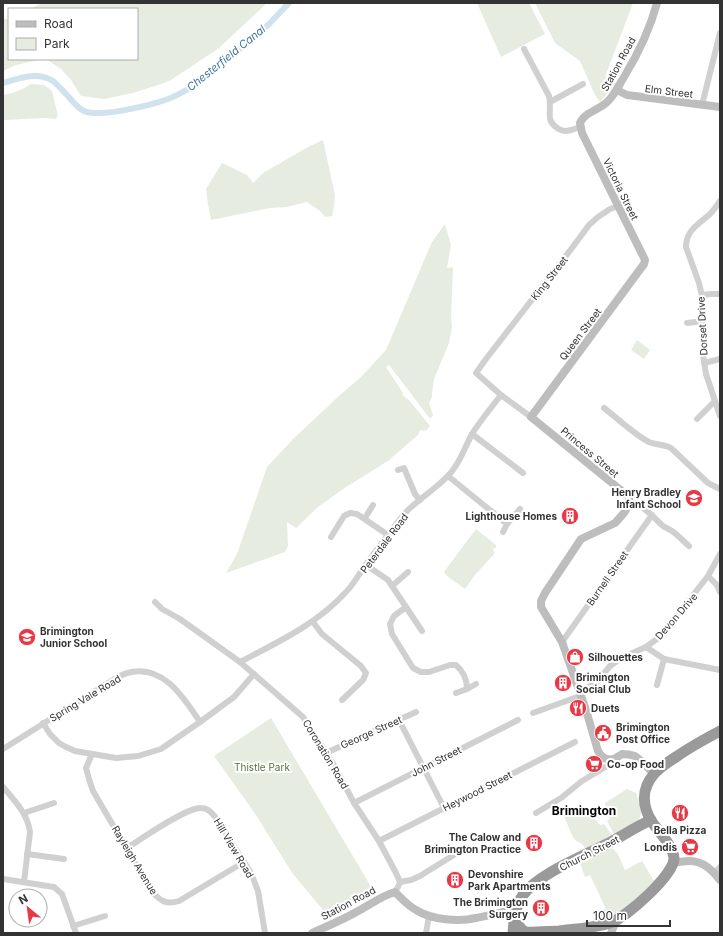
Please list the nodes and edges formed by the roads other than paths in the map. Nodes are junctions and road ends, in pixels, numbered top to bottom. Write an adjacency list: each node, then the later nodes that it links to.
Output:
1 (657, 3): 7 (street, Station Road)
2 (720, 33): 9 (street)
3 (524, 49): 4 (street)
4 (532, 64): 5 (street); 8 (street)
5 (526, 68)
6 (583, 84): 8 (street)
7 (617, 90): 9 (street, Elm Street); 11 (street, Station Road)
8 (550, 102): 11 (street)
9 (702, 105): 10 (street, Elm Street)
10 (720, 107)
11 (580, 125): 13 (street, Victoria Street)
12 (720, 201): 16 (street, Dorset Drive)
13 (618, 206): 14 (street, Victoria Street); 21 (street, King Street)
14 (644, 264): 25 (street, Queen Street)
15 (720, 294): 16 (street)
16 (702, 295): 17 (street, Dorset Drive)
17 (704, 321): 18 (street); 20 (street, Dorset Drive)
18 (687, 323)
19 (720, 359): 20 (street)
20 (704, 363): 23 (street, Dorset Drive)
21 (476, 373): 22 (street, Princess Street)
22 (501, 396): 25 (street, Princess Street); 28 (street, Peterdale Road)
23 (715, 401): 26 (street, Dorset Drive); 27 (street)
24 (604, 408): 32 (street)
25 (531, 416): 34 (street, Princess Street)
26 (720, 416)
27 (697, 419)
28 (472, 434): 30 (street); 31 (street, Peterdale Road)
29 (398, 470): 33 (street)
30 (523, 473)
31 (448, 476): 33 (street, Peterdale Road); 39 (street)
32 (720, 489)
33 (420, 500): 41 (street, Peterdale Road)
34 (630, 503): 37 (street, Princess Street); 54 (street)
35 (373, 505): 38 (street)
36 (520, 509): 39 (street)
37 (652, 515): 43 (street, Princess Street); 54 (street, Burnell Street)
38 (365, 518): 41 (street); 42 (street)
39 (507, 524): 40 (street)
40 (503, 532)
41 (388, 535): 45 (street, Peterdale Road)
42 (331, 537)
43 (689, 546)
44 (720, 554): 47 (street, Devon Drive)
45 (366, 565): 48 (street); 52 (street, Peterdale Road)
46 (408, 572): 48 (street)
47 (708, 576): 49 (street); 55 (street, Devon Drive)
48 (392, 586): 51 (street)
49 (720, 590)
50 (155, 602): 57 (street, Coronation Road)
51 (406, 606): 53 (street); 62 (street)
52 (313, 622): 57 (street, Peterdale Road); 65 (street)
53 (422, 631)
54 (562, 642): 64 (street)
55 (646, 647): 56 (street); 64 (street, Devon Drive)
56 (664, 658): 58 (street); 61 (street)
57 (240, 662): 59 (street, Coronation Road)
58 (720, 670)
59 (254, 674): 70 (street); 75 (street, Coronation Road)
60 (476, 684): 62 (street)
61 (657, 685)
62 (466, 689): 63 (street)
63 (456, 693)
64 (580, 694): 67 (street); 77 (street)
65 (342, 700)
66 (416, 712): 68 (street, George Street)
67 (534, 713)
68 (399, 720): 75 (street, George Street); 78 (street)
69 (518, 720): 78 (street, John Street)
70 (200, 722): 71 (street, Spring Vale Road); 76 (street)
71 (43, 723): 74 (street, Spring Vale Road); 76 (street)
72 (720, 731): 79 (highway)
73 (575, 742): 84 (street, Heywood Street)
74 (3, 749)
75 (326, 753): 81 (street, Coronation Road)
76 (92, 754): 90 (street, Rayleigh Avenue)
77 (610, 760): 79 (street); 85 (street)
78 (424, 767): 81 (street, John Street); 84 (street)
79 (654, 774): 83 (highway)
80 (3, 787): 86 (street)
81 (354, 802): 89 (street, Coronation Road)
82 (54, 803): 86 (street)
83 (645, 806): 87 (highway); 88 (highway)
84 (444, 808): 89 (street, Heywood Street)
85 (536, 812)
86 (24, 814): 92 (street)
87 (651, 820): 88 (highway, Church Street); 95 (highway)
88 (634, 829): 102 (highway, Church Street)
89 (379, 841): 100 (street, Coronation Road)
90 (127, 848): 94 (street, Hill View Road); 94 (street, Rayleigh Avenue)
91 (465, 848): 100 (street)
92 (27, 854): 93 (street); 99 (street)
93 (64, 859)
94 (244, 862): 110 (street, Hill View Road)
95 (674, 863): 96 (street); 105 (highway)
96 (717, 870): 98 (street)
97 (3, 879): 99 (street)
98 (720, 880)
99 (24, 882): 106 (street)
100 (400, 882): 101 (street)
101 (395, 892): 104 (street); 111 (street, Station Road)
102 (515, 914): 104 (street); 108 (highway); 113 (highway, Church Street)
103 (106, 916): 106 (street)
104 (429, 916): 112 (street)
105 (619, 920): 107 (highway); 114 (street)
106 (74, 926): 109 (street)
107 (596, 930): 108 (highway)
108 (527, 932)
109 (76, 933)
110 (264, 933)
111 (312, 933)
112 (426, 933)
113 (513, 933)
114 (611, 933)

